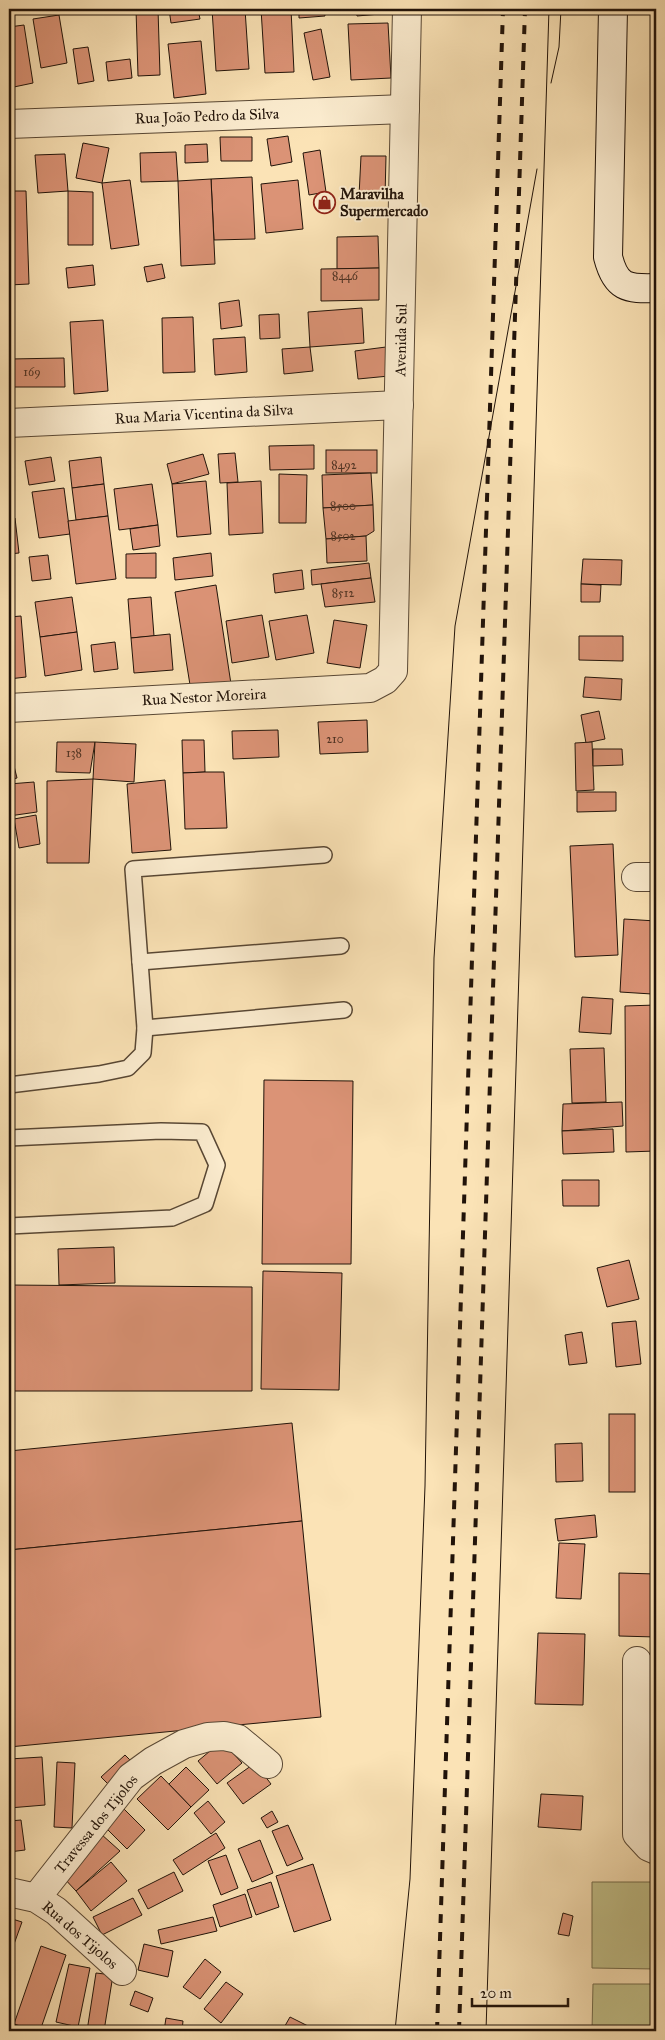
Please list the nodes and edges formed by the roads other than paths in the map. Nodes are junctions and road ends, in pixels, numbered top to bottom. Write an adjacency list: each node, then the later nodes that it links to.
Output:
1 (408, 9): 3 (street, Avenida Sul)
2 (613, 9): 5 (street)
3 (405, 109): 4 (street, Rua João Pedro da Silva); 6 (street, Avenida Sul)
4 (9, 124)
5 (647, 288)
6 (399, 404): 7 (street, Rua Maria Vicentina da Silva); 8 (street, Avenida Sul)
7 (9, 423)
8 (393, 671): 9 (street, Rua Nestor Moreira)
9 (9, 708)
10 (324, 855): 12 (lane)
11 (341, 946): 12 (lane)
12 (140, 962): 14 (lane)
13 (344, 1010): 14 (lane)
14 (145, 1028): 15 (lane)
15 (9, 1085)
16 (9, 1138): 17 (lane)
17 (9, 1226)
18 (637, 1661): 20 (street)
19 (268, 1764): 22 (street, Travessa dos Tijolos)
20 (656, 1850)
21 (9, 1892): 22 (street, Rua dos Tijolos)
22 (36, 1898): 23 (street, Rua dos Tijolos)
23 (122, 1971)

